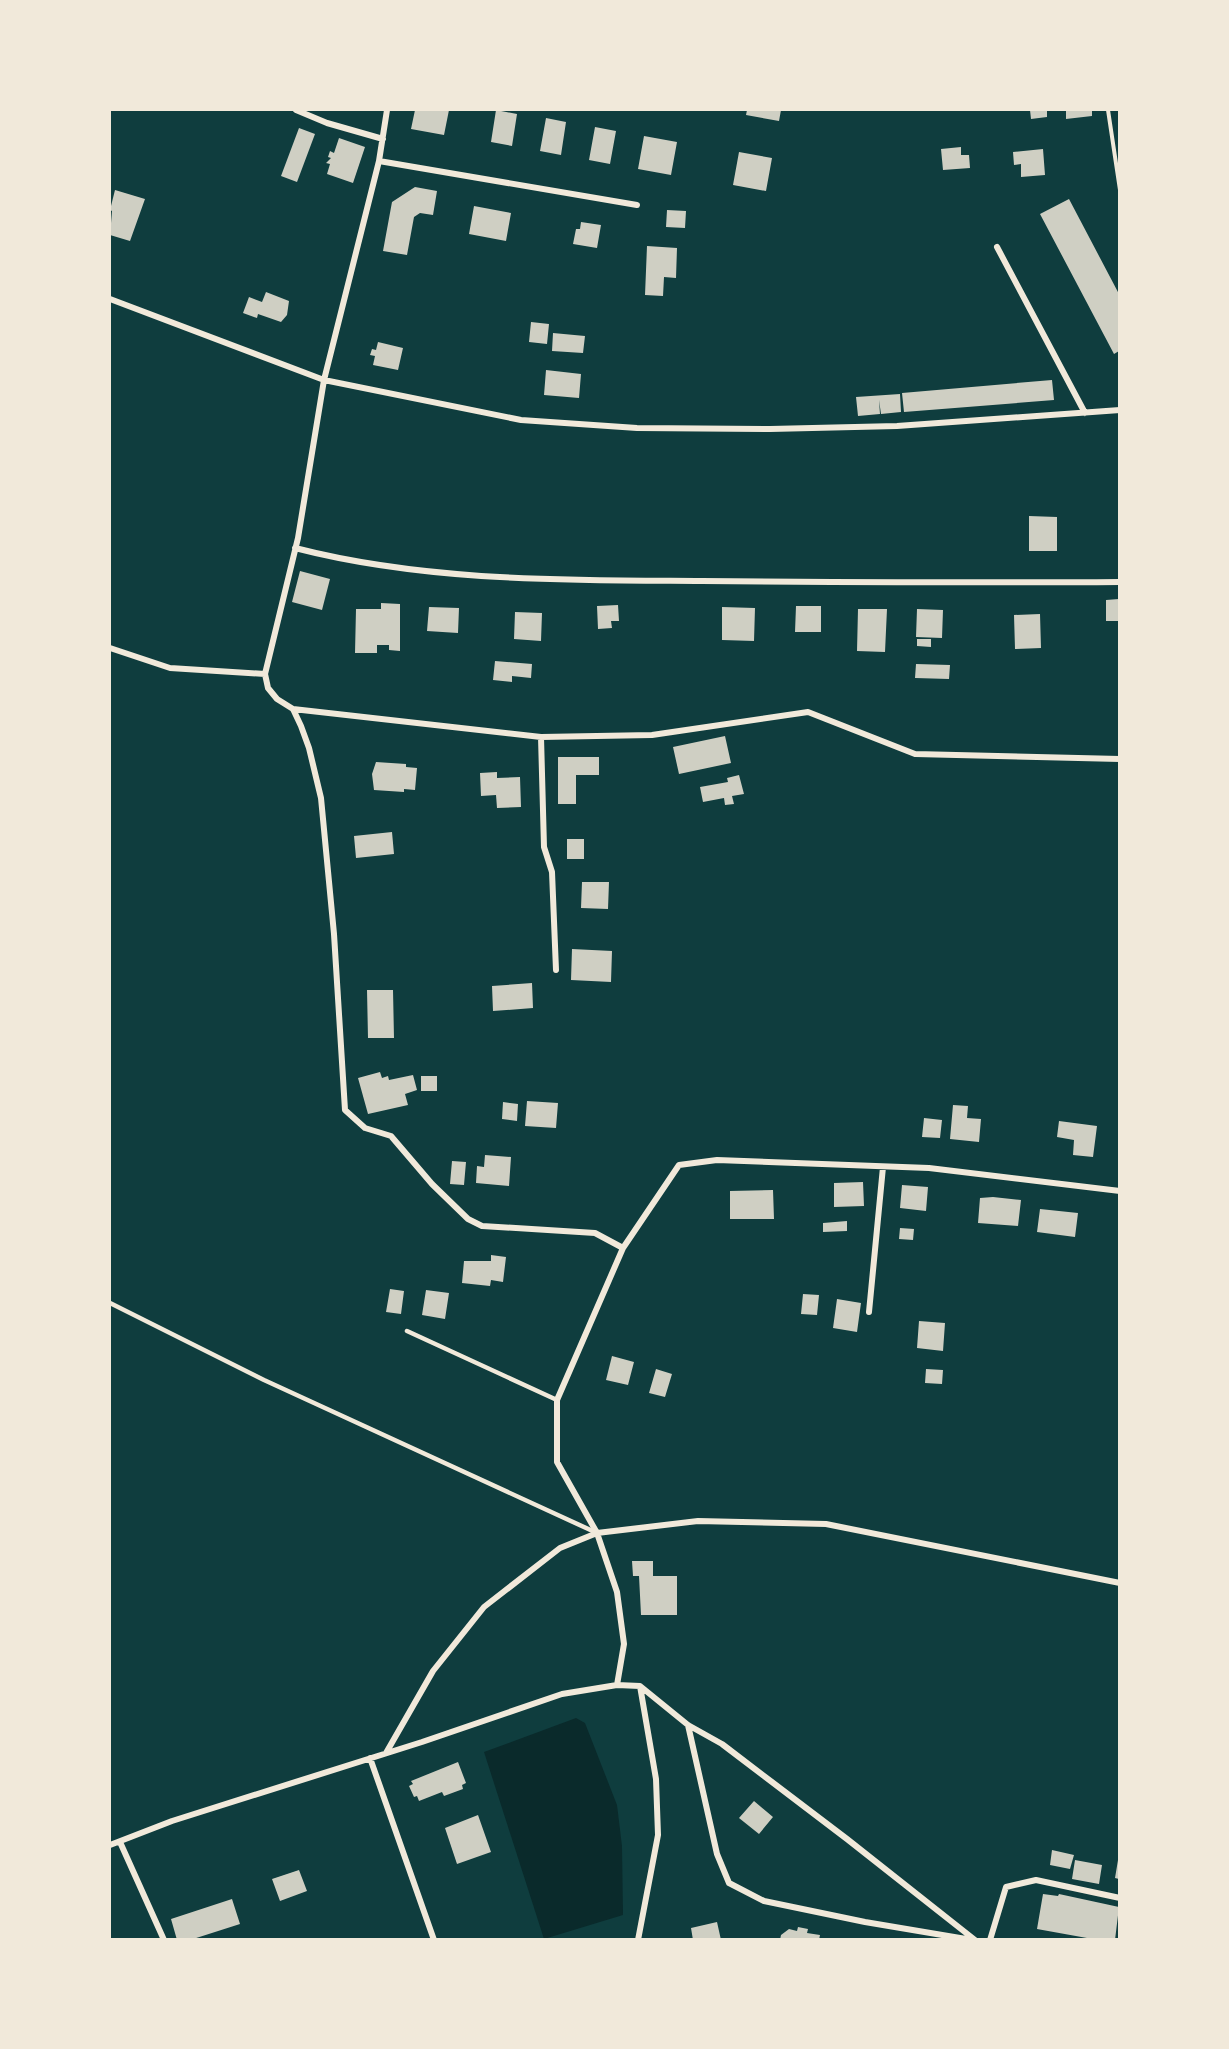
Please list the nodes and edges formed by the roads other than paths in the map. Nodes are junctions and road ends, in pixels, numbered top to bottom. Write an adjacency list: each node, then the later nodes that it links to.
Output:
1 (296, 110): 3 (street)
2 (387, 110): 3 (street)
3 (383, 139): 4 (street)
4 (379, 161): 5 (street); 8 (street)
5 (638, 205)
6 (997, 247): 10 (street)
7 (110, 299): 8 (street)
8 (324, 380): 10 (street); 11 (street)
9 (1119, 410): 10 (street)
10 (1085, 413)
11 (295, 548): 12 (street); 14 (street)
12 (1119, 582)
13 (110, 648): 14 (street)
14 (266, 674): 15 (street)
15 (292, 709): 16 (street); 21 (street)
16 (541, 737): 17 (street); 18 (street)
17 (1119, 759)
18 (556, 970)
19 (884, 1167): 20 (street); 21 (street); 23 (street)
20 (1119, 1191)
21 (623, 1248): 25 (street)
22 (110, 1303): 26 (lane)
23 (868, 1312)
24 (407, 1331): 25 (lane)
25 (557, 1400): 26 (street)
26 (597, 1533): 27 (street); 28 (street); 31 (street)
27 (1119, 1583)
28 (617, 1685): 29 (street); 31 (street)
29 (640, 1686): 30 (street); 38 (street)
30 (688, 1725): 39 (street); 39 (street)
31 (386, 1753): 32 (street)
32 (370, 1758): 33 (street); 37 (street)
33 (120, 1842): 34 (street); 36 (street)
34 (110, 1845)
35 (1119, 1898): 40 (street)
36 (164, 1940)
37 (434, 1940)
38 (638, 1940)
39 (974, 1940)
40 (990, 1940)

